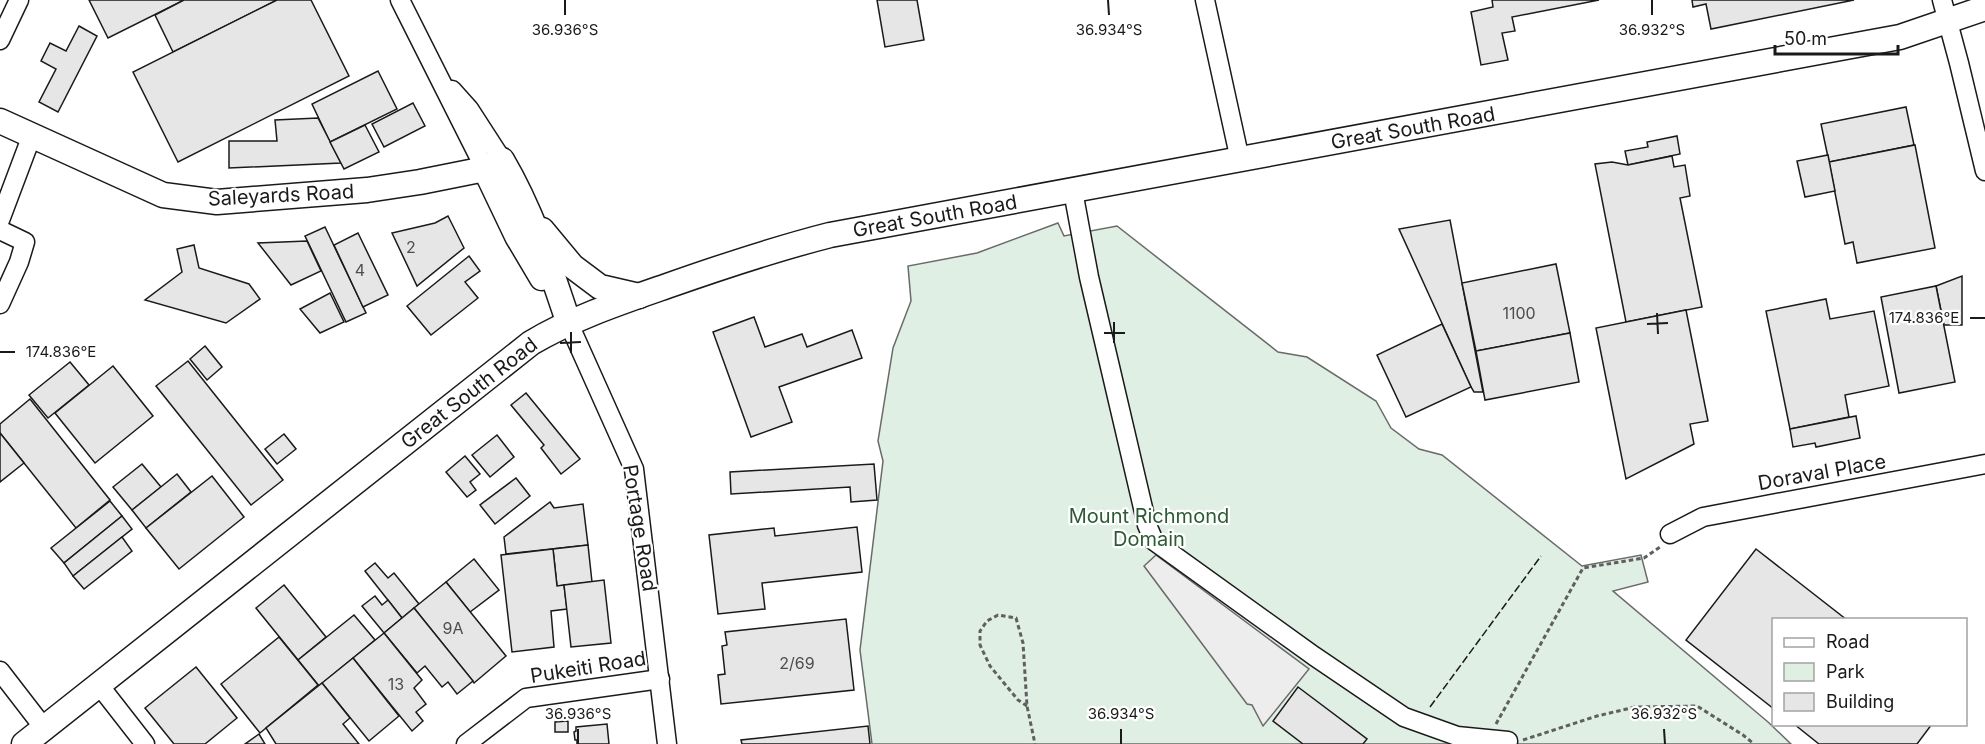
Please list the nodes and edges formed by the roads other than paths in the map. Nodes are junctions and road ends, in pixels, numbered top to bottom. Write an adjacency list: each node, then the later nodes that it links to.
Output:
1 (19, 0): 6 (street)
2 (400, 0): 10 (street, Portage Road)
3 (1205, 0): 9 (street)
4 (1985, 8): 5 (main road, Great South Road)
5 (1944, 10): 9 (main road, Great South Road); 11 (street)
6 (0, 40)
7 (0, 121): 8 (main road, Saleyards Road)
8 (32, 135): 12 (main road, Saleyards Road); 14 (street)
9 (1240, 160): 13 (main road, Great South Road)
10 (494, 164): 12 (main road, Saleyards Road); 15 (main road, Portage Road)
11 (1985, 171)
12 (436, 178): 15 (main road)
13 (1073, 191): 17 (main road, Great South Road); 26 (street)
14 (0, 219)
15 (525, 229): 17 (main road); 19 (main road, Portage Road)
16 (0, 230): 18 (street)
17 (639, 296): 19 (main road, Great South Road)
18 (0, 304)
19 (569, 324): 23 (street, Portage Road); 24 (main road, Great South Road)
20 (1985, 464): 21 (street, Doraval Place)
21 (1670, 534)
22 (0, 671): 25 (street)
23 (660, 679): 29 (street, Pukeiti Road); 30 (street, Portage Road)
24 (99, 685): 25 (main road, Great South Road); 28 (street)
25 (44, 728): 27 (main road, Great South Road)
26 (1514, 742)
27 (24, 744)
28 (145, 744)
29 (466, 744)
30 (667, 744)

